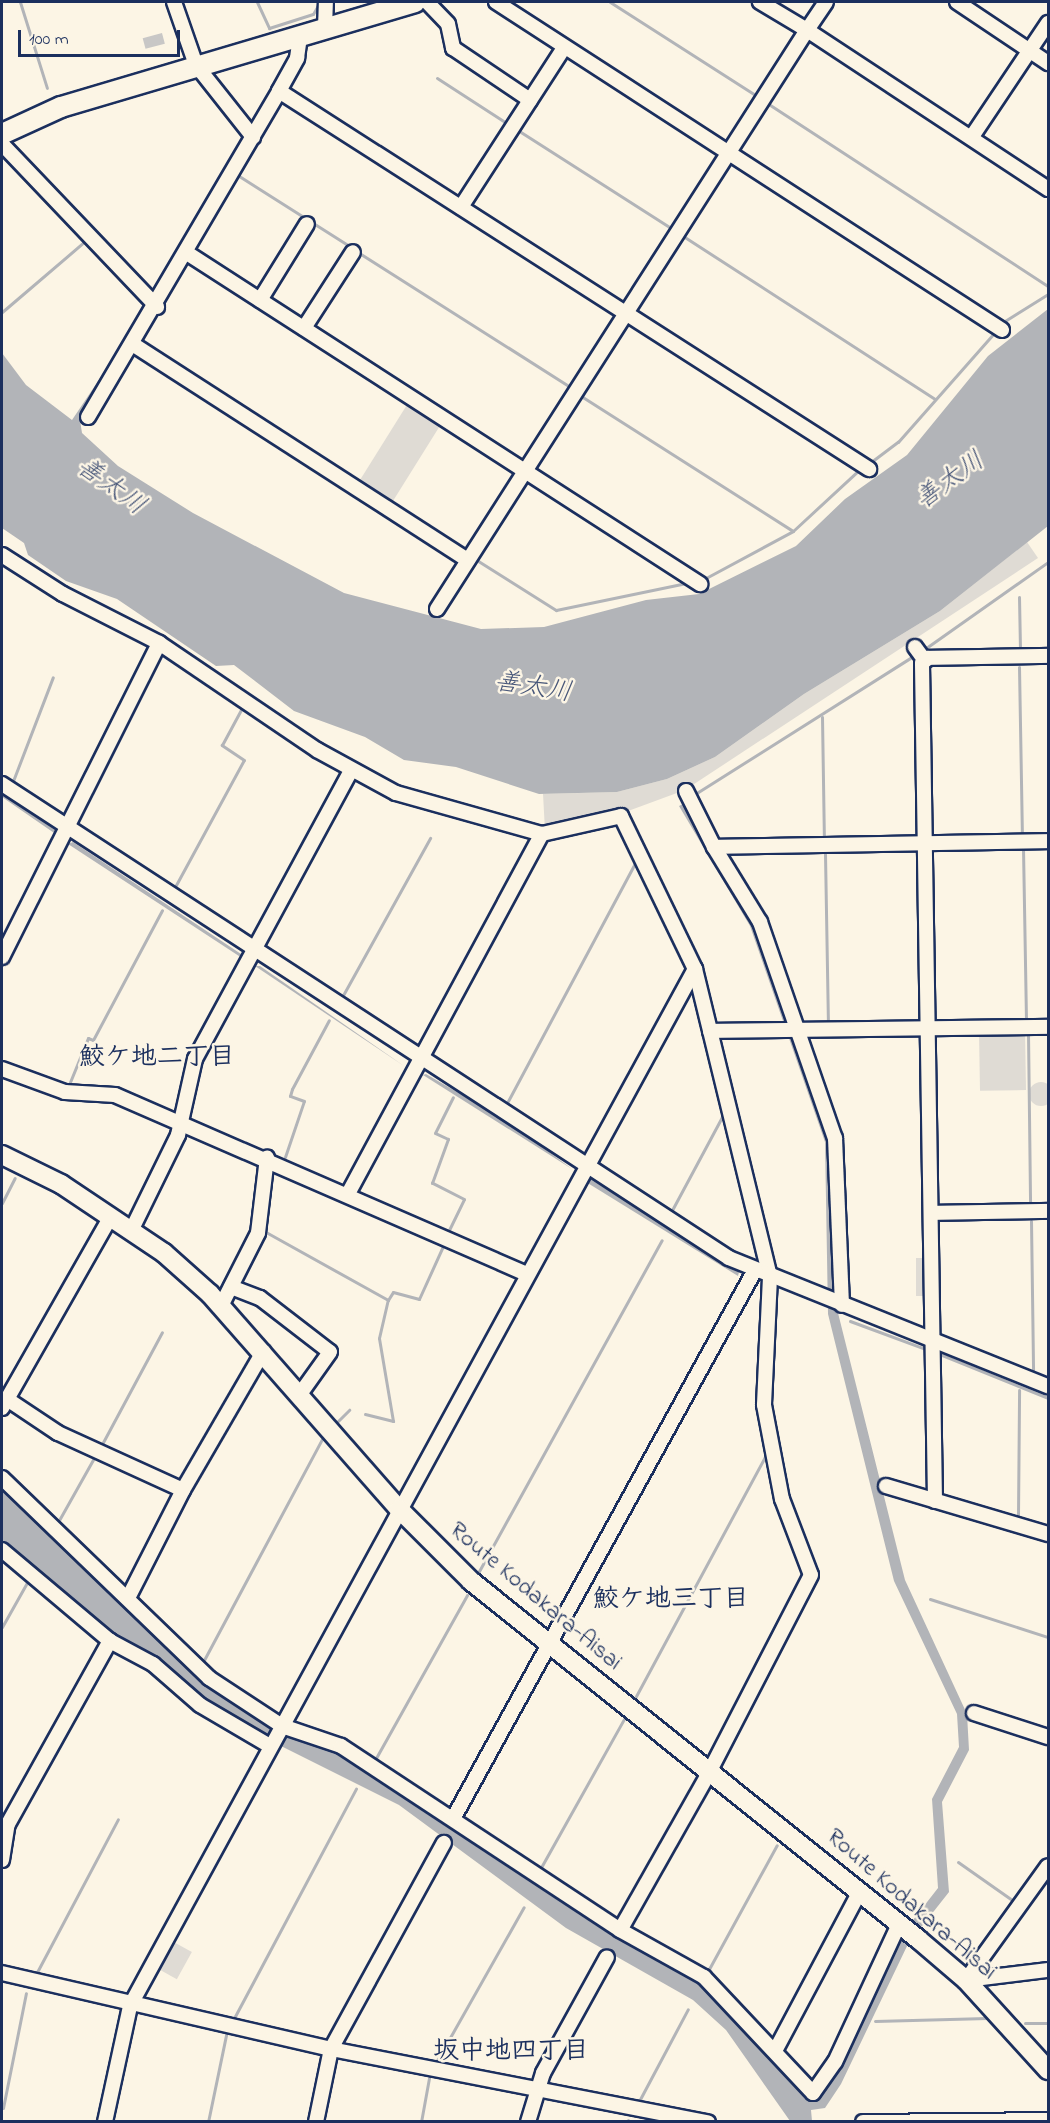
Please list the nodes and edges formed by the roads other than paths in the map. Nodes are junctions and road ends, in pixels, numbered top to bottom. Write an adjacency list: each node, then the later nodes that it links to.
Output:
1 (174, 2): 16 (street)
2 (326, 2): 10 (street)
3 (415, 2): 10 (highway)
4 (427, 2): 18 (street)
5 (496, 2): 13 (street)
6 (760, 2): 11 (street)
7 (826, 2): 11 (street)
8 (957, 2): 14 (street)
9 (1048, 23): 14 (street)
10 (325, 28): 12 (highway)
11 (807, 30): 20 (street); 23 (street)
12 (300, 36): 16 (highway); 17 (street)
13 (564, 48): 18 (street); 23 (street)
14 (1030, 50): 15 (street); 20 (street)
15 (1048, 63)
16 (196, 65): 19 (highway); 21 (street)
17 (279, 91): 21 (street); 25 (street)
18 (530, 100): 25 (street)
19 (2, 134)
20 (973, 135): 24 (street)
21 (253, 137): 28 (street)
22 (2, 144): 30 (street)
23 (729, 154): 31 (street); 33 (street)
24 (1048, 189)
25 (461, 207): 31 (street)
26 (307, 224): 29 (street)
27 (353, 252): 32 (street)
28 (187, 253): 29 (street); 30 (street)
29 (260, 300): 32 (street)
30 (157, 307): 34 (street)
31 (627, 312): 36 (street); 37 (street)
32 (304, 328): 37 (street)
33 (1002, 330)
34 (134, 345): 35 (street); 39 (street)
35 (88, 417)
36 (869, 469)
37 (525, 470): 39 (street); 40 (street)
38 (2, 555): 42 (street)
39 (468, 560): 41 (street)
40 (700, 584)
41 (437, 609)
42 (159, 643): 46 (street); 49 (street)
43 (915, 647): 45 (street)
44 (1048, 656): 45 (street)
45 (925, 661): 52 (street)
46 (351, 770): 50 (street); 54 (street)
47 (2, 784): 49 (street)
48 (686, 791): 53 (street)
49 (67, 829): 54 (street); 55 (street)
50 (542, 834): 56 (street); 61 (street)
51 (1048, 841): 52 (street)
52 (924, 844): 53 (street); 58 (street)
53 (714, 847): 60 (street)
54 (255, 952): 61 (street); 63 (street)
55 (2, 957)
56 (695, 969): 59 (street); 66 (street)
57 (1048, 1027): 58 (street)
58 (928, 1029): 60 (street); 69 (street)
59 (710, 1031): 60 (street); 74 (street)
60 (792, 1031): 76 (street)
61 (420, 1061): 66 (street); 67 (street)
62 (2, 1069): 63 (street)
63 (179, 1124): 65 (street); 71 (street)
64 (2, 1155): 70 (main road, Route Kodakara-Aisai)
65 (267, 1158): 67 (street); 75 (street)
66 (585, 1166): 72 (street); 73 (street)
67 (349, 1192): 73 (street)
68 (1048, 1211): 69 (street)
69 (933, 1213): 78 (street)
70 (111, 1216): 71 (main road, Route Kodakara-Aisai); 82 (street)
71 (132, 1229): 77 (main road, Route Kodakara-Aisai)
72 (754, 1270): 74 (street); 92 (street)
73 (525, 1272): 87 (street)
74 (770, 1277): 76 (street); 97 (street)
75 (231, 1287): 77 (street); 81 (street)
76 (842, 1305): 78 (street)
77 (221, 1306): 79 (main road, Route Kodakara-Aisai)
78 (935, 1341): 80 (street); 86 (street)
79 (264, 1352): 81 (main road, Route Kodakara-Aisai); 85 (street)
80 (1048, 1386)
81 (300, 1394): 87 (main road, Route Kodakara-Aisai)
82 (4, 1404): 85 (street)
83 (2, 1478): 90 (street)
84 (886, 1486): 86 (street)
85 (183, 1490): 90 (street)
86 (936, 1501): 88 (street)
87 (399, 1509): 92 (main road, Route Kodakara-Aisai); 94 (street)
88 (1048, 1534)
89 (2, 1550): 91 (street)
90 (128, 1598): 94 (street)
91 (110, 1641): 96 (street); 100 (street)
92 (549, 1645): 97 (main road, Route Kodakara-Aisai); 98 (street)
93 (974, 1713): 95 (street)
94 (281, 1728): 96 (street); 98 (street)
95 (1048, 1737)
96 (270, 1746): 109 (street)
97 (709, 1773): 102 (main road, Route Kodakara-Aisai); 104 (street)
98 (454, 1817): 104 (street)
99 (444, 1843): 110 (street)
100 (2, 1860)
101 (1048, 1866): 108 (street)
102 (859, 1893): 103 (main road, Route Kodakara-Aisai); 111 (street)
103 (898, 1924): 108 (main road, Route Kodakara-Aisai); 111 (street)
104 (620, 1930): 111 (street)
105 (607, 1957): 113 (street)
106 (1048, 1970): 108 (street)
107 (2, 1973): 109 (street)
108 (966, 1980): 112 (main road, Route Kodakara-Aisai)
109 (130, 2006): 110 (street); 115 (street)
110 (331, 2049): 113 (street); 116 (street)
111 (775, 2051)
112 (1048, 2070)
113 (536, 2090): 117 (street); 118 (street)
114 (1048, 2120): 120 (street)
115 (105, 2121)
116 (316, 2121)
117 (528, 2121)
118 (708, 2121)
119 (863, 2121): 120 (street)
120 (1008, 2121)

